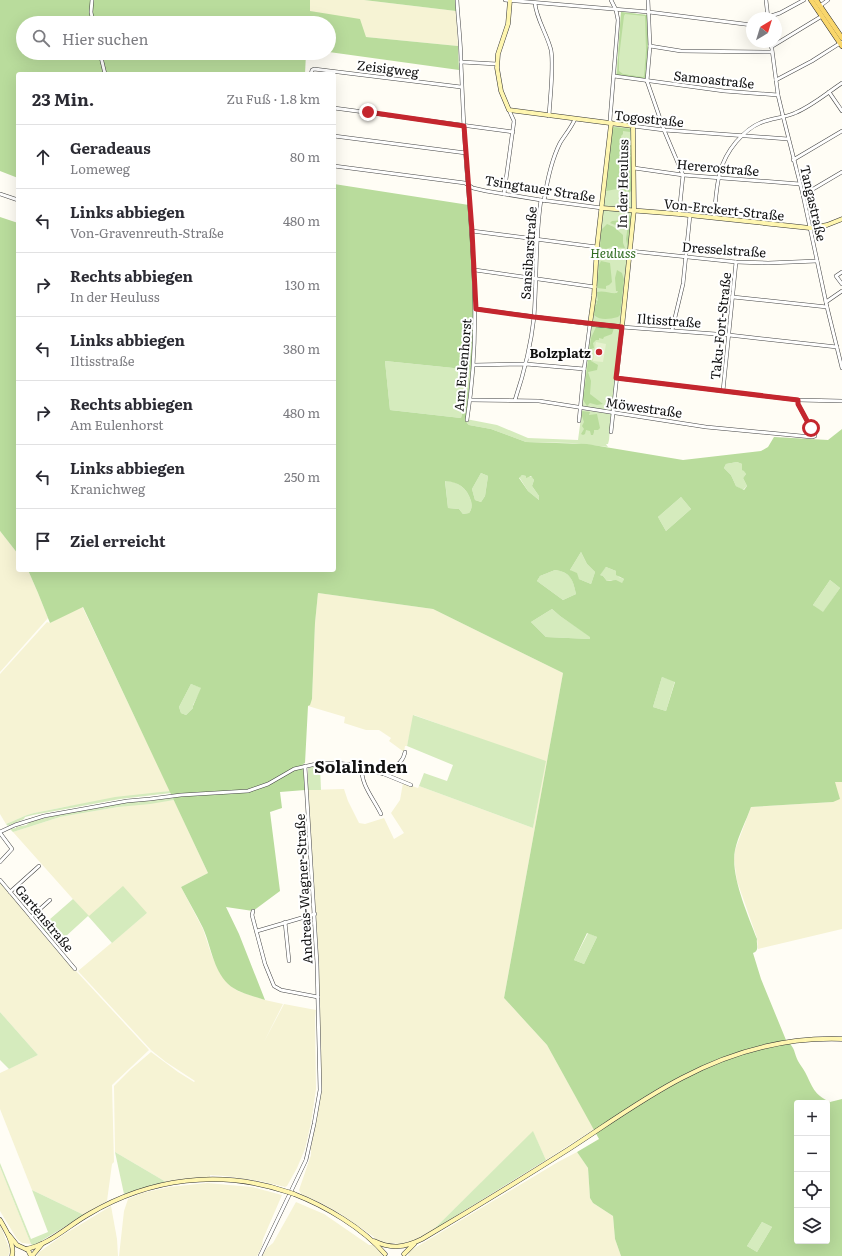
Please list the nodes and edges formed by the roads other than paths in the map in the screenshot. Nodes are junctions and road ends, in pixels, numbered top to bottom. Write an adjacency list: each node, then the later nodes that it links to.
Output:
1 (92, 0): 18 (street)
2 (457, 0): 28 (street, Am Eulenhorst)
3 (505, 0): 4 (street)
4 (510, 0): 12 (street); 29 (main road)
5 (611, 0): 14 (street)
6 (648, 0): 15 (street)
7 (766, 0): 16 (street)
8 (804, 0): 17 (street)
9 (811, 0): 19 (main road)
10 (816, 0): 13 (main road)
11 (828, 0): 13 (street)
12 (535, 3): 14 (street); 44 (street)
13 (820, 6): 21 (main road)
14 (616, 10): 15 (street); 34 (street)
15 (649, 12): 20 (street); 24 (street)
16 (767, 12)
17 (782, 12)
18 (92, 16)
19 (822, 16): 22 (street); 23 (main road)
20 (746, 24)
21 (842, 38)
22 (782, 40)
23 (841, 44): 35 (street)
24 (650, 46): 26 (street); 36 (street)
25 (771, 48): 26 (street, Tangastraße)
26 (772, 52): 35 (street, Tangastraße)
27 (102, 60): 30 (street)
28 (461, 62): 29 (street); 38 (street, Am Eulenhorst)
29 (497, 64): 42 (main road)
30 (105, 72)
31 (312, 72): 32 (street, Zeisigweg)
32 (330, 72)
33 (336, 73): 38 (street, Zeisigweg)
34 (614, 76): 36 (street, Samoastraße); 47 (street)
35 (776, 80): 40 (street, Tangastraße)
36 (648, 81): 40 (street, Samoastraße); 50 (street)
37 (842, 83): 39 (street)
38 (462, 87): 48 (street, Am Eulenhorst)
39 (829, 92): 43 (street); 45 (street)
40 (778, 95): 45 (street, Tangastraße)
41 (336, 108): 48 (street)
42 (508, 110): 44 (main road, Togostraße); 52 (street)
43 (842, 111)
44 (549, 116): 46 (main road, Togostraße)
45 (783, 116): 54 (street); 55 (street, Tangastraße)
46 (575, 120): 47 (main road, Togostraße); 69 (street, Sansibarstraße)
47 (611, 124): 49 (main road, Togostraße); 70 (main road, In der Heuluss)
48 (464, 126): 52 (street); 56 (street, Am Eulenhorst)
49 (633, 126): 50 (street, Togostraße); 59 (main road, In der Heuluss)
50 (664, 130): 54 (street, Togostraße); 61 (street)
51 (842, 131): 57 (street)
52 (513, 132): 66 (street)
53 (336, 136): 56 (street)
54 (741, 136): 55 (street, Togostraße); 62 (street)
55 (788, 139): 57 (street, Tangastraße)
56 (466, 153): 63 (street, Am Eulenhorst)
57 (793, 160): 64 (street, Tangastraße)
58 (336, 166): 63 (street, Tsingtauer Straße)
59 (634, 168): 61 (street, Hererostraße); 71 (main road, In der Heuluss)
60 (842, 172): 67 (street)
61 (683, 175): 62 (street, Hererostraße); 72 (street)
62 (718, 178): 64 (street, Hererostraße); 74 (street)
63 (468, 184): 66 (street, Tsingtauer Straße); 77 (street, Am Eulenhorst)
64 (800, 184): 67 (street, Tangastraße)
65 (0, 194): 68 (street)
66 (504, 194): 69 (street, Tsingtauer Straße)
67 (803, 195): 76 (street, Tangastraße)
68 (16, 199)
69 (542, 201): 70 (street, Tsingtauer Straße); 78 (street, Sansibarstraße)
70 (602, 208): 71 (main road, Von-Erckert-Straße); 79 (main road, In der Heuluss)
71 (634, 210): 72 (main road, Von-Erckert-Straße); 80 (main road, In der Heuluss)
72 (679, 214): 73 (main road, Von-Erckert-Straße)
73 (690, 215): 74 (main road, Von-Erckert-Straße); 81 (street)
74 (714, 217): 76 (main road, Von-Erckert-Straße)
75 (842, 219): 76 (main road, Von-Erckert-Straße)
76 (810, 228): 82 (street, Tangastraße)
77 (472, 231): 78 (street); 84 (street, Am Eulenhorst)
78 (536, 240): 79 (street); 86 (street, Sansibarstraße)
79 (597, 247): 88 (main road, In der Heuluss)
80 (630, 251): 81 (street, Dresselstraße); 96 (main road, In der Heuluss)
81 (685, 256): 83 (street, Dresselstraße); 97 (street)
82 (817, 261): 83 (street, Dresselstraße); 91 (street, Tangastraße)
83 (736, 262): 90 (street, Taku-Fort-Straße)
84 (475, 270): 86 (street); 93 (street, Am Eulenhorst)
85 (842, 272): 87 (street)
86 (535, 280): 88 (street); 94 (street, Sansibarstraße)
87 (842, 284)
88 (595, 286): 95 (main road, In der Heuluss)
89 (842, 292): 91 (street)
90 (733, 297): 92 (street); 98 (street, Taku-Fort-Straße)
91 (826, 302): 92 (street, Tangastraße)
92 (827, 307): 99 (street, Tangastraße)
93 (476, 309): 94 (street, Iltisstraße); 102 (street, Am Eulenhorst)
94 (534, 317): 95 (street, Iltisstraße); 101 (street, Sansibarstraße)
95 (590, 324): 96 (main road, Iltisstraße); 104 (street, In der Heuluss)
96 (622, 327): 97 (street, Iltisstraße); 105 (street, In der Heuluss)
97 (672, 330): 98 (street, Iltisstraße)
98 (729, 335): 99 (street, Iltisstraße); 106 (street, Taku-Fort-Straße)
99 (837, 347): 100 (street, Tangastraße)
100 (840, 351): 103 (street, Tangastraße)
101 (526, 364): 102 (street); 104 (street); 108 (street, Sansibarstraße)
102 (474, 365): 107 (street, Am Eulenhorst)
103 (842, 368)
104 (584, 369): 111 (street, In der Heuluss)
105 (616, 378): 106 (street); 112 (street, In der Heuluss)
106 (723, 392): 109 (street)
107 (470, 400): 108 (street, Möwestraße); 113 (street, Am Eulenhorst)
108 (515, 400): 111 (street, Möwestraße)
109 (798, 400): 110 (street); 112 (street, Möwestraße)
110 (842, 401)
111 (580, 408): 112 (street, Möwestraße); 114 (street, In der Heuluss)
112 (612, 413): 115 (street, In der Heuluss)
113 (467, 420)
114 (579, 422)
115 (611, 432)
116 (405, 752): 119 (street)
117 (305, 766): 118 (street); 122 (street); 129 (street, Andreas-Wagner-Straße)
118 (362, 768): 119 (street); 121 (street)
119 (384, 774): 120 (street)
120 (411, 785)
121 (381, 814)
122 (0, 832): 123 (street)
123 (0, 862)
124 (39, 866): 126 (street)
125 (0, 880): 126 (street, Gartenstraße)
126 (10, 892): 130 (street, Gartenstraße)
127 (50, 900): 130 (street)
128 (253, 911): 132 (street)
129 (315, 914): 131 (street); 135 (street, Andreas-Wagner-Straße)
130 (31, 917): 134 (street, Gartenstraße)
131 (284, 922): 132 (street); 133 (street)
132 (257, 931): 135 (street)
133 (289, 961)
134 (76, 969)
135 (318, 997): 149 (street, Andreas-Wagner-Straße)
136 (842, 1039): 140 (main road)
137 (0, 1220): 138 (main road)
138 (6, 1232): 144 (main road); 145 (main road)
139 (374, 1242): 141 (main road, bridge); 142 (main road); 146 (main road)
140 (416, 1242): 143 (main road); 147 (main road)
141 (42, 1244): 144 (main road); 148 (main road)
142 (389, 1247): 143 (main road); 146 (main road)
143 (400, 1247): 147 (main road)
144 (24, 1248): 145 (main road); 148 (main road)
145 (13, 1255)
146 (385, 1255)
147 (404, 1255)
148 (32, 1256)
149 (260, 1256)

